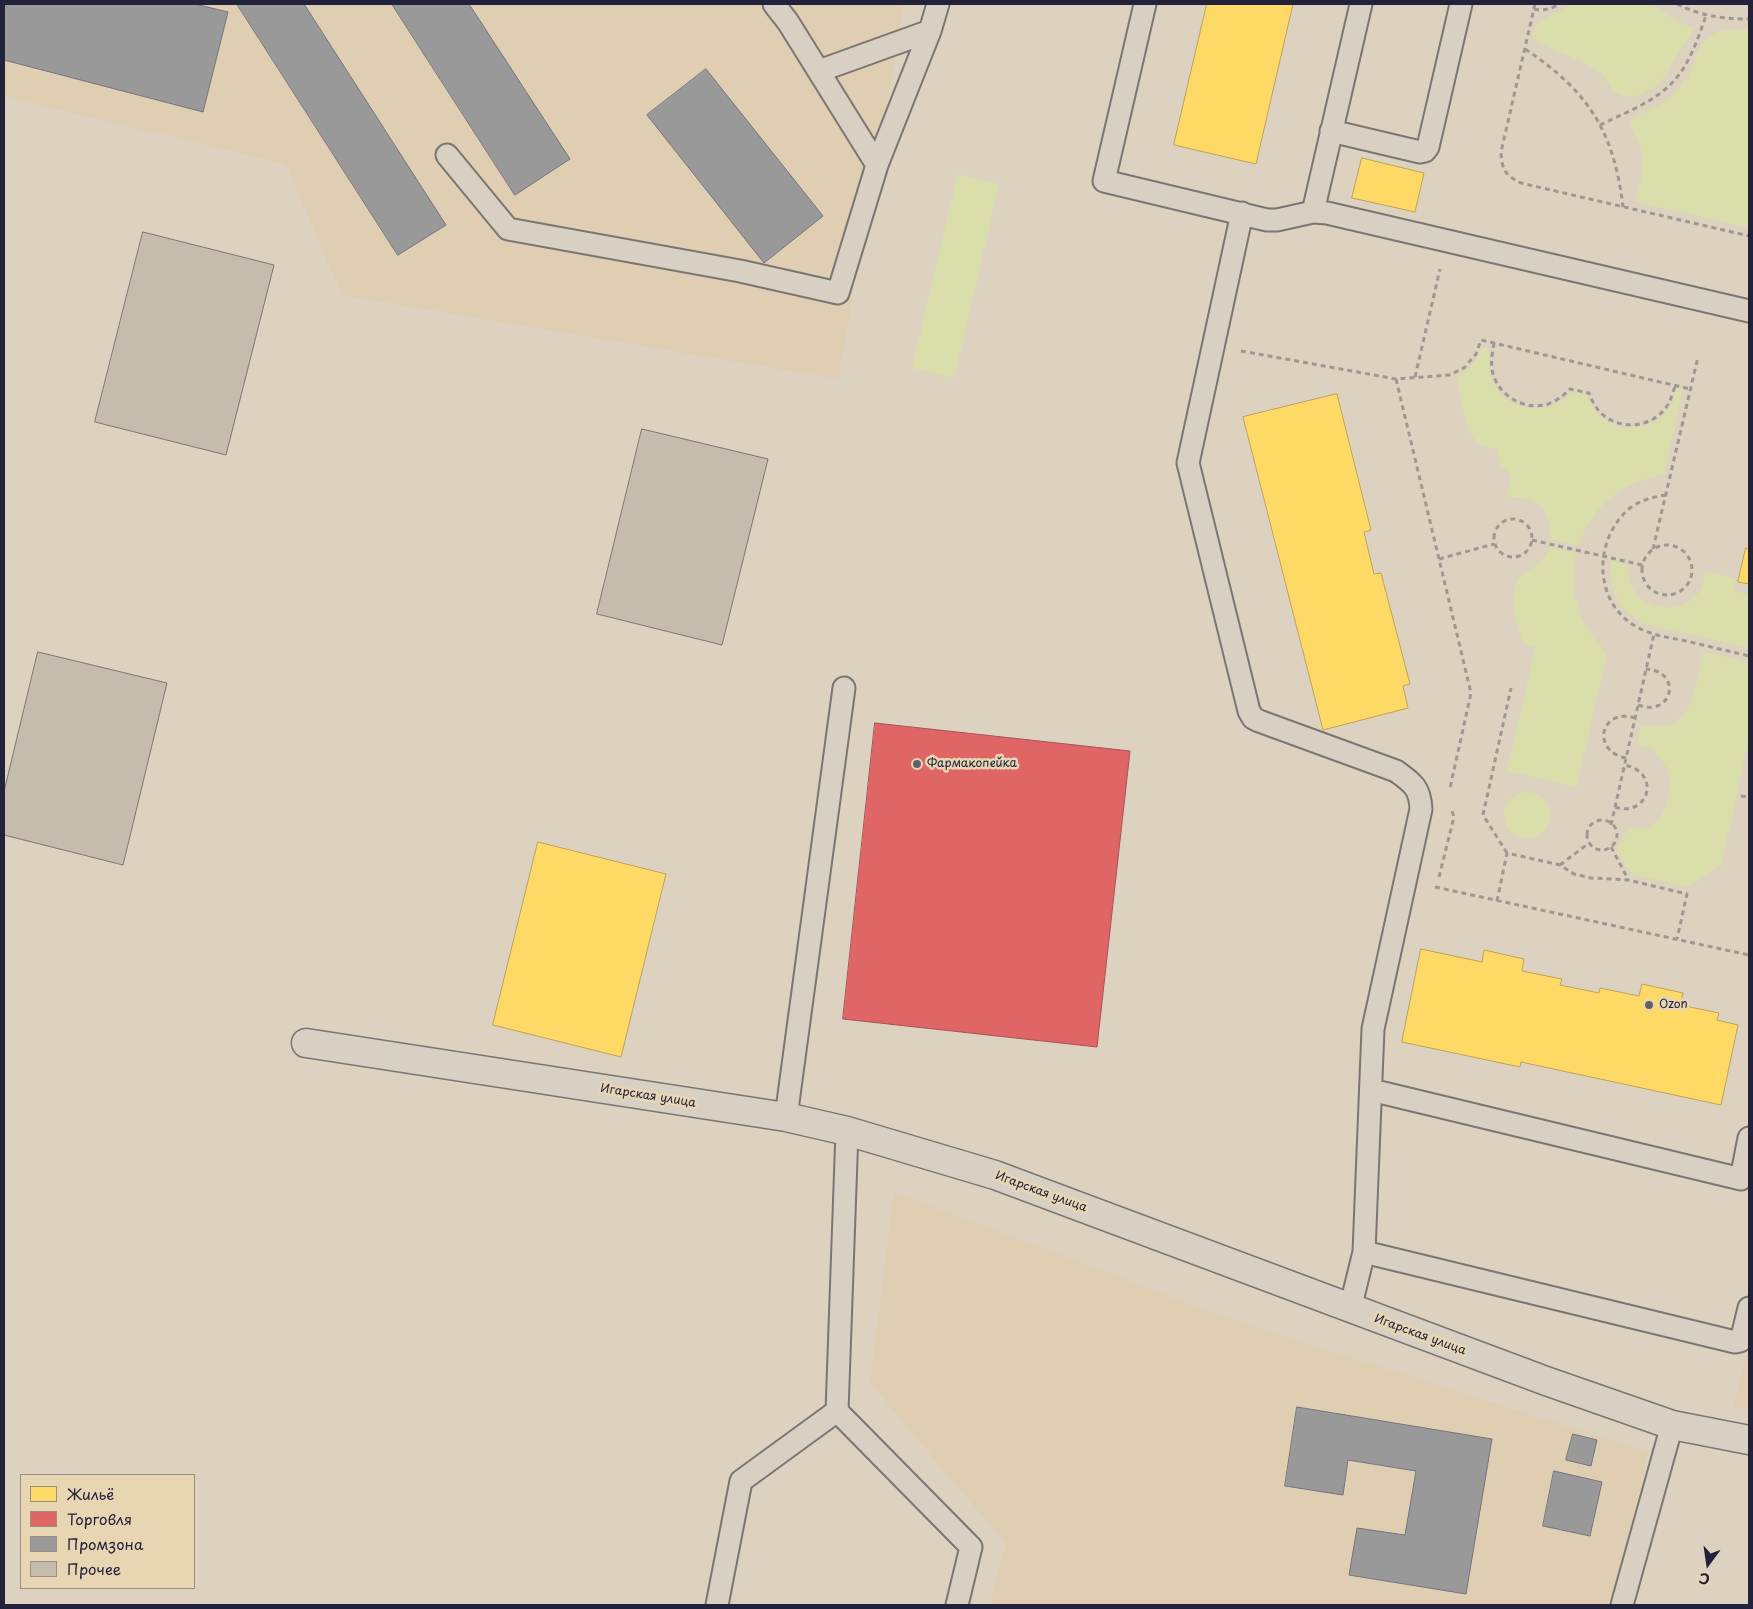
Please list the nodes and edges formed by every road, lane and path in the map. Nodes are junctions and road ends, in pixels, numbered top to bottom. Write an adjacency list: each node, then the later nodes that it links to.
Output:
1 (774, 4): 14 (lane)
2 (938, 4): 12 (lane)
3 (1145, 4): 21 (lane)
4 (1361, 4): 16 (lane)
5 (1461, 4): 16 (lane)
6 (1536, 4): 9 (path)
7 (1560, 4): 9 (path)
8 (1678, 4): 10 (path)
9 (1534, 9): 13 (path)
10 (1706, 15): 11 (path); 15 (path)
11 (1749, 19)
12 (930, 31): 14 (lane); 18 (lane)
13 (1525, 49): 15 (path); 19 (path)
14 (819, 72): 18 (lane)
15 (1600, 125): 19 (path)
16 (1331, 131): 20 (lane)
17 (447, 156): 18 (lane)
18 (877, 165)
19 (1624, 207): 22 (path)
20 (1312, 212): 21 (lane); 24 (lane)
21 (1242, 214): 26 (lane)
22 (1749, 236)
23 (1433, 302): 28 (path)
24 (1749, 311)
25 (1494, 343): 28 (path); 30 (path); 30 (path)
26 (1214, 345): 29 (path); 59 (lane)
27 (1698, 357): 31 (path)
28 (1415, 377): 29 (path)
29 (1396, 380): 37 (path)
30 (1675, 386): 31 (path)
31 (1690, 389): 32 (path)
32 (1666, 494): 35 (path); 36 (path)
33 (1532, 540): 34 (path); 34 (path); 36 (path)
34 (1494, 544): 37 (path)
35 (1653, 549): 38 (path); 38 (path)
36 (1603, 556): 38 (path); 39 (path)
37 (1439, 559): 48 (path)
38 (1642, 565)
39 (1654, 634): 40 (path); 41 (path)
40 (1749, 656)
41 (1646, 669): 44 (path); 44 (path)
42 (844, 688): 66 (lane)
43 (1511, 688): 56 (path)
44 (1638, 704): 45 (path)
45 (1635, 718): 46 (path); 46 (path)
46 (1626, 758): 47 (path)
47 (1624, 765): 52 (path); 52 (path)
48 (1448, 796)
49 (1741, 796): 50 (path)
50 (1749, 798)
51 (1450, 803): 60 (path)
52 (1615, 807): 53 (path)
53 (1611, 825): 54 (path); 55 (path)
54 (1589, 843): 55 (path); 57 (path)
55 (1611, 847): 58 (path)
56 (1507, 853): 57 (path); 61 (path)
57 (1560, 865): 58 (path)
58 (1628, 880): 62 (path)
59 (1405, 881): 60 (path); 65 (lane)
60 (1437, 888): 61 (path)
61 (1497, 901): 62 (path)
62 (1677, 940): 63 (path)
63 (1749, 954)
64 (306, 1043): 66 (street, Игарская улица)
65 (1371, 1090): 68 (lane); 69 (lane)
66 (786, 1117): 67 (street, Игарская улица)
67 (847, 1131): 71 (street, Игарская улица); 72 (lane)
68 (1749, 1145)
69 (1364, 1252): 70 (lane); 71 (lane)
70 (1749, 1308)
71 (1350, 1309): 73 (street, Игарская улица)
72 (837, 1411): 75 (lane); 76 (lane)
73 (1672, 1425): 74 (street, Игарская улица); 77 (lane)
74 (1749, 1440)
75 (717, 1605)
76 (957, 1605)
77 (1622, 1605)

